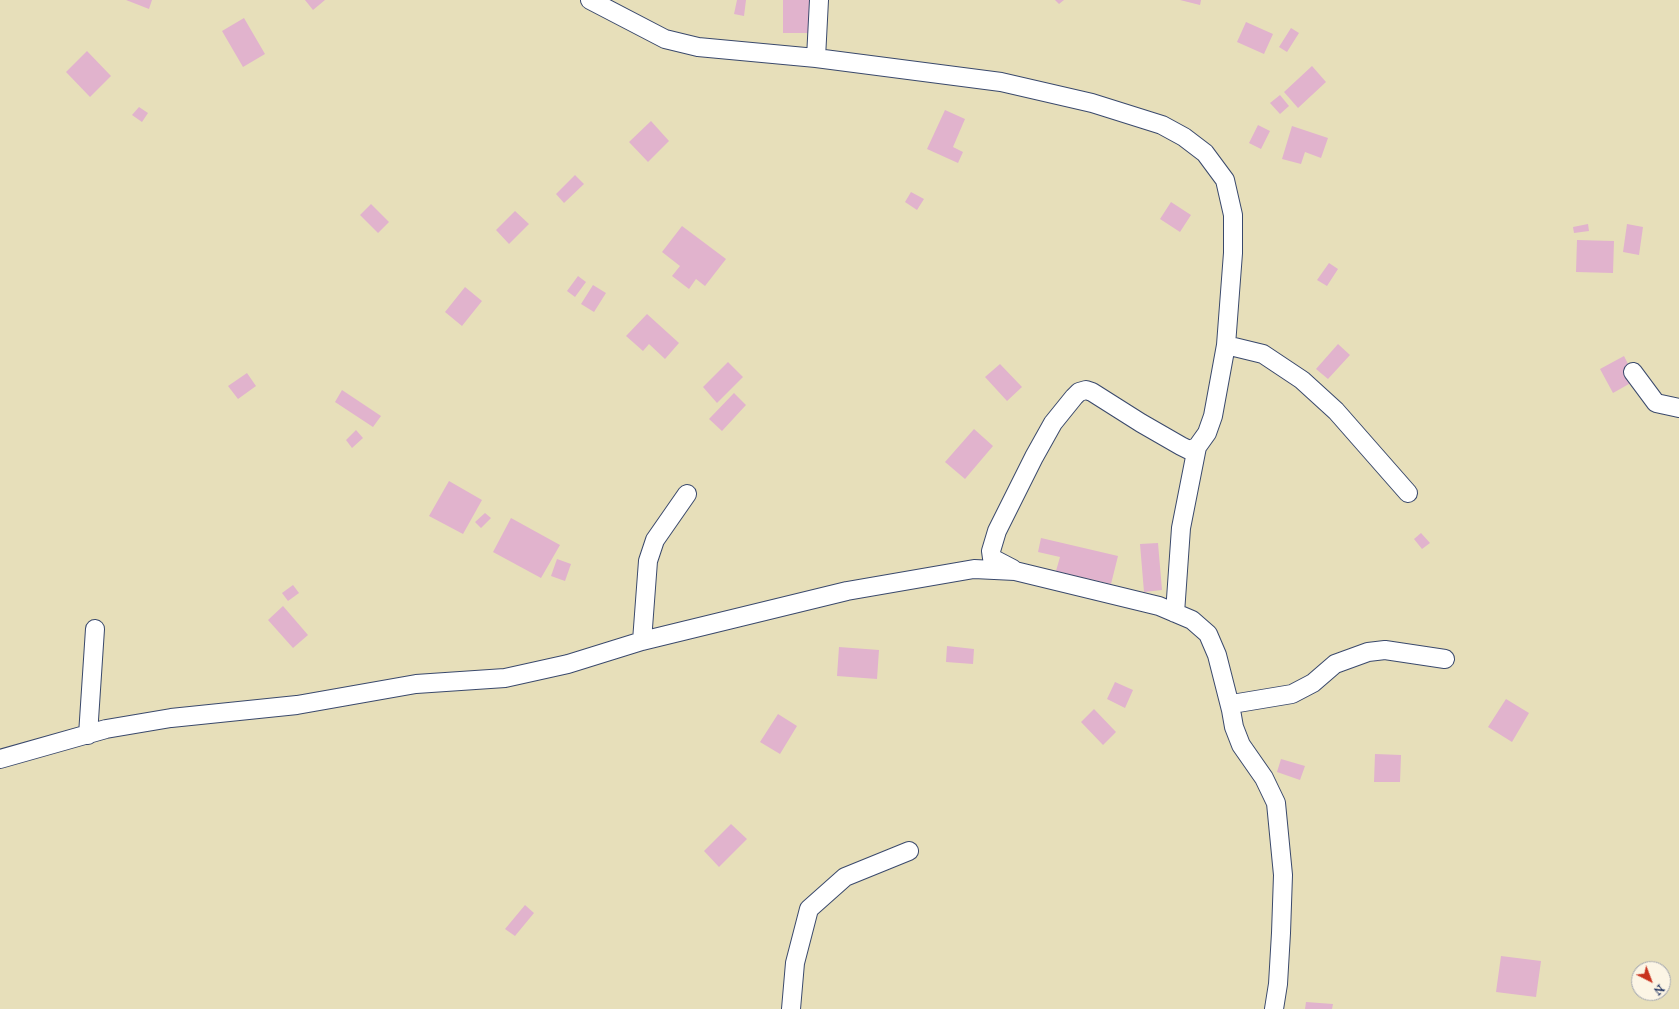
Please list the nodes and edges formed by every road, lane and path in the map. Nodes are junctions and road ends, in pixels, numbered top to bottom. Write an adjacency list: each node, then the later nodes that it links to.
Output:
1 (590, 0): 3 (street)
2 (819, 0): 3 (street)
3 (816, 58): 4 (street)
4 (1226, 344): 7 (street); 8 (street)
5 (1633, 372): 6 (street)
6 (1679, 408)
7 (1196, 446): 10 (street); 11 (street)
8 (1408, 492)
9 (687, 494): 13 (street)
10 (1015, 571): 11 (street); 13 (street)
11 (1175, 613): 15 (street)
12 (95, 629): 16 (street)
13 (642, 641): 16 (street)
14 (1445, 659): 15 (street)
15 (1231, 710): 20 (street)
16 (88, 734): 17 (street)
17 (0, 759)
18 (909, 851): 19 (street)
19 (792, 1009)
20 (1274, 1009)

